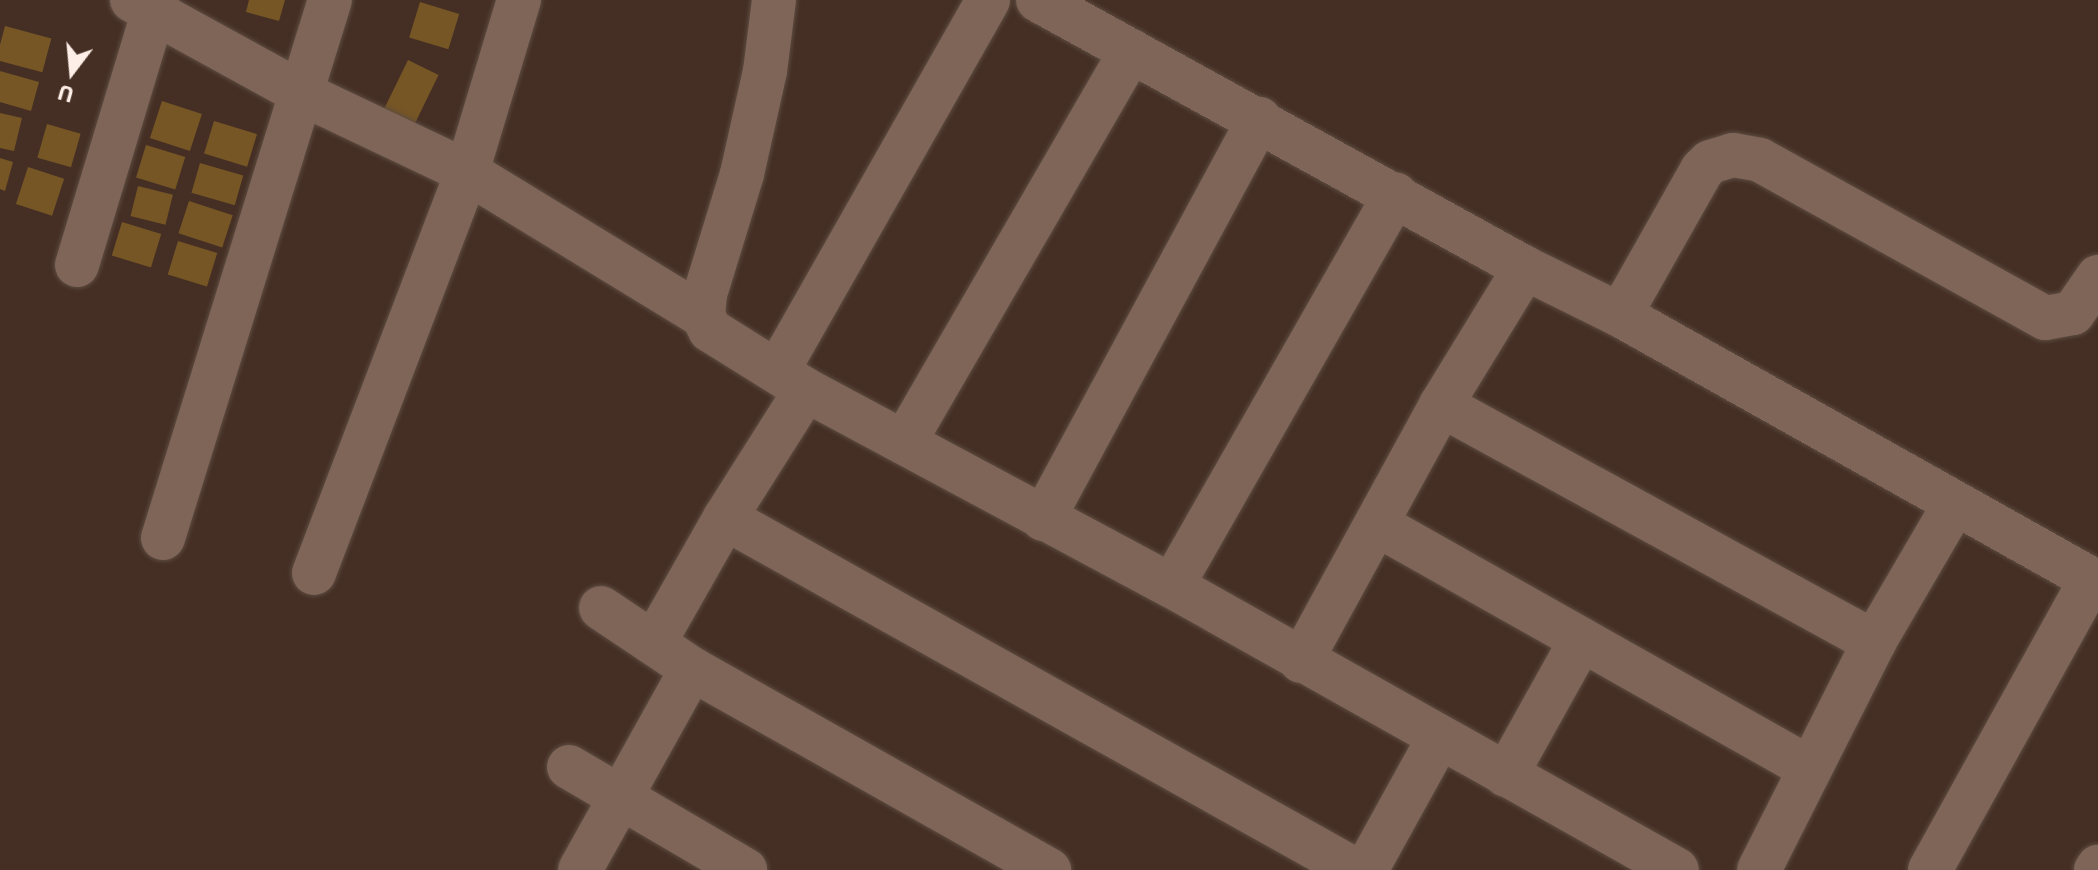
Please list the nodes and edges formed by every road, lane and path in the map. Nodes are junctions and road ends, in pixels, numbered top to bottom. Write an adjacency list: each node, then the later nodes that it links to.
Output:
1 (330, 0): 8 (street)
2 (519, 0): 10 (street)
3 (774, 0): 16 (street)
4 (988, 0): 17 (street)
5 (1038, 0): 7 (street)
6 (147, 3): 8 (street); 12 (street)
7 (1131, 51): 9 (street); 19 (street)
8 (301, 93): 10 (street); 24 (street)
9 (1259, 119): 11 (street); 22 (street)
10 (482, 182): 16 (street); 25 (street)
11 (1396, 194): 13 (street); 27 (street)
12 (77, 265)
13 (1525, 268): 15 (street); 18 (street)
14 (2098, 277): 15 (street)
15 (1620, 315): 20 (street)
16 (703, 316): 17 (street)
17 (792, 380): 19 (street); 21 (street)
18 (1441, 405): 23 (street); 30 (street)
19 (905, 441): 22 (street)
20 (1954, 505): 26 (street); 30 (street)
21 (725, 518): 31 (street); 42 (street)
22 (1043, 519): 27 (street)
23 (1378, 525): 29 (street); 32 (street)
24 (163, 538)
25 (314, 573)
26 (2094, 581): 46 (street)
27 (1172, 586): 32 (street)
28 (601, 608): 31 (street)
29 (1581, 640): 36 (street); 37 (street)
30 (1874, 642): 36 (street)
31 (654, 643): 33 (street)
32 (1301, 661): 34 (street)
33 (692, 669): 38 (street); 41 (street)
34 (1439, 738): 37 (street); 43 (street)
35 (569, 767): 38 (street)
36 (1809, 768): 45 (street)
37 (1506, 775): 44 (street)
38 (621, 800): 39 (street); 40 (street)
39 (580, 870)
40 (745, 870)
41 (1049, 870)
42 (1355, 870)
43 (1366, 870)
44 (1677, 870)
45 (1759, 870)
46 (1930, 870)

